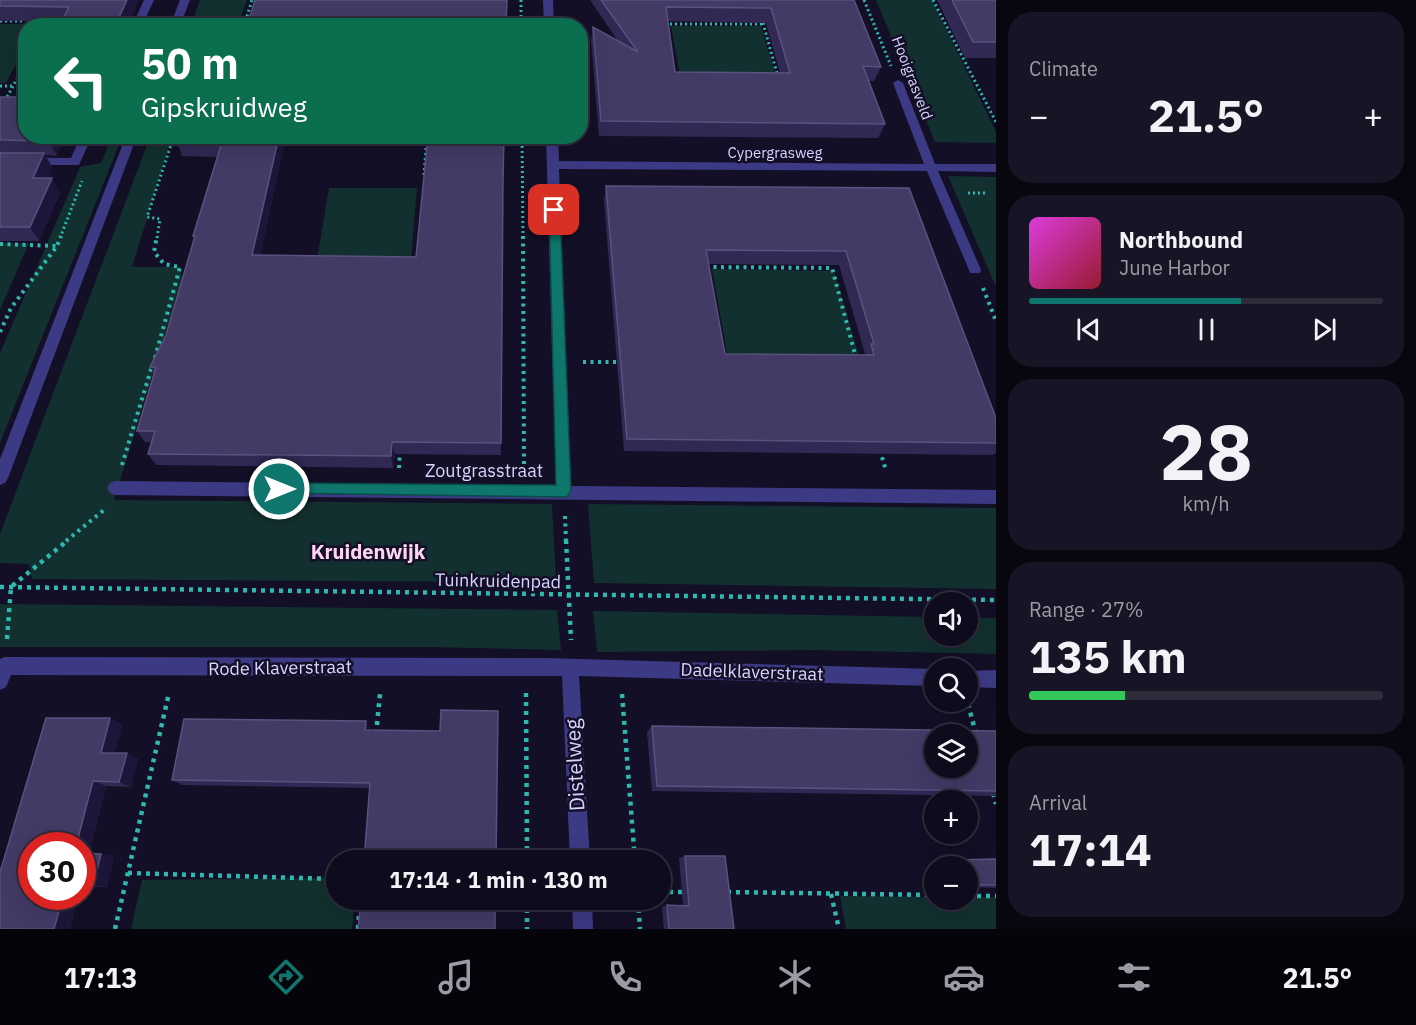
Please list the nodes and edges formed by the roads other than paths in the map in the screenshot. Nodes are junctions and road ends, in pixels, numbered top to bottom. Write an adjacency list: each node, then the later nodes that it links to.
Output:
1 (149, 0): 4 (street)
2 (185, 0): 5 (street)
3 (548, 0): 6 (street)
4 (141, 18)
5 (178, 18)
6 (549, 18)
7 (898, 83): 13 (street, Hooigrasveld)
8 (83, 144): 11 (street)
9 (129, 144): 16 (street)
10 (552, 144): 12 (street)
11 (0, 161)
12 (553, 165): 13 (street, Cypergrasweg); 18 (street)
13 (931, 168): 14 (street, Cypergrasweg); 15 (street, Hooigrasveld)
14 (996, 168)
15 (975, 270)
16 (0, 478)
17 (115, 488): 18 (street, Zoutgrasstraat)
18 (564, 491): 19 (street, Zoutgrasstraat)
19 (996, 497)
20 (570, 668): 21 (street, Rode Klaverstraat); 22 (street, Dadelklaverstraat); 25 (street, Distelweg)
21 (2, 674)
22 (924, 678)
23 (978, 679): 24 (street)
24 (996, 679)
25 (579, 850)
26 (582, 910): 27 (street)
27 (583, 929)

